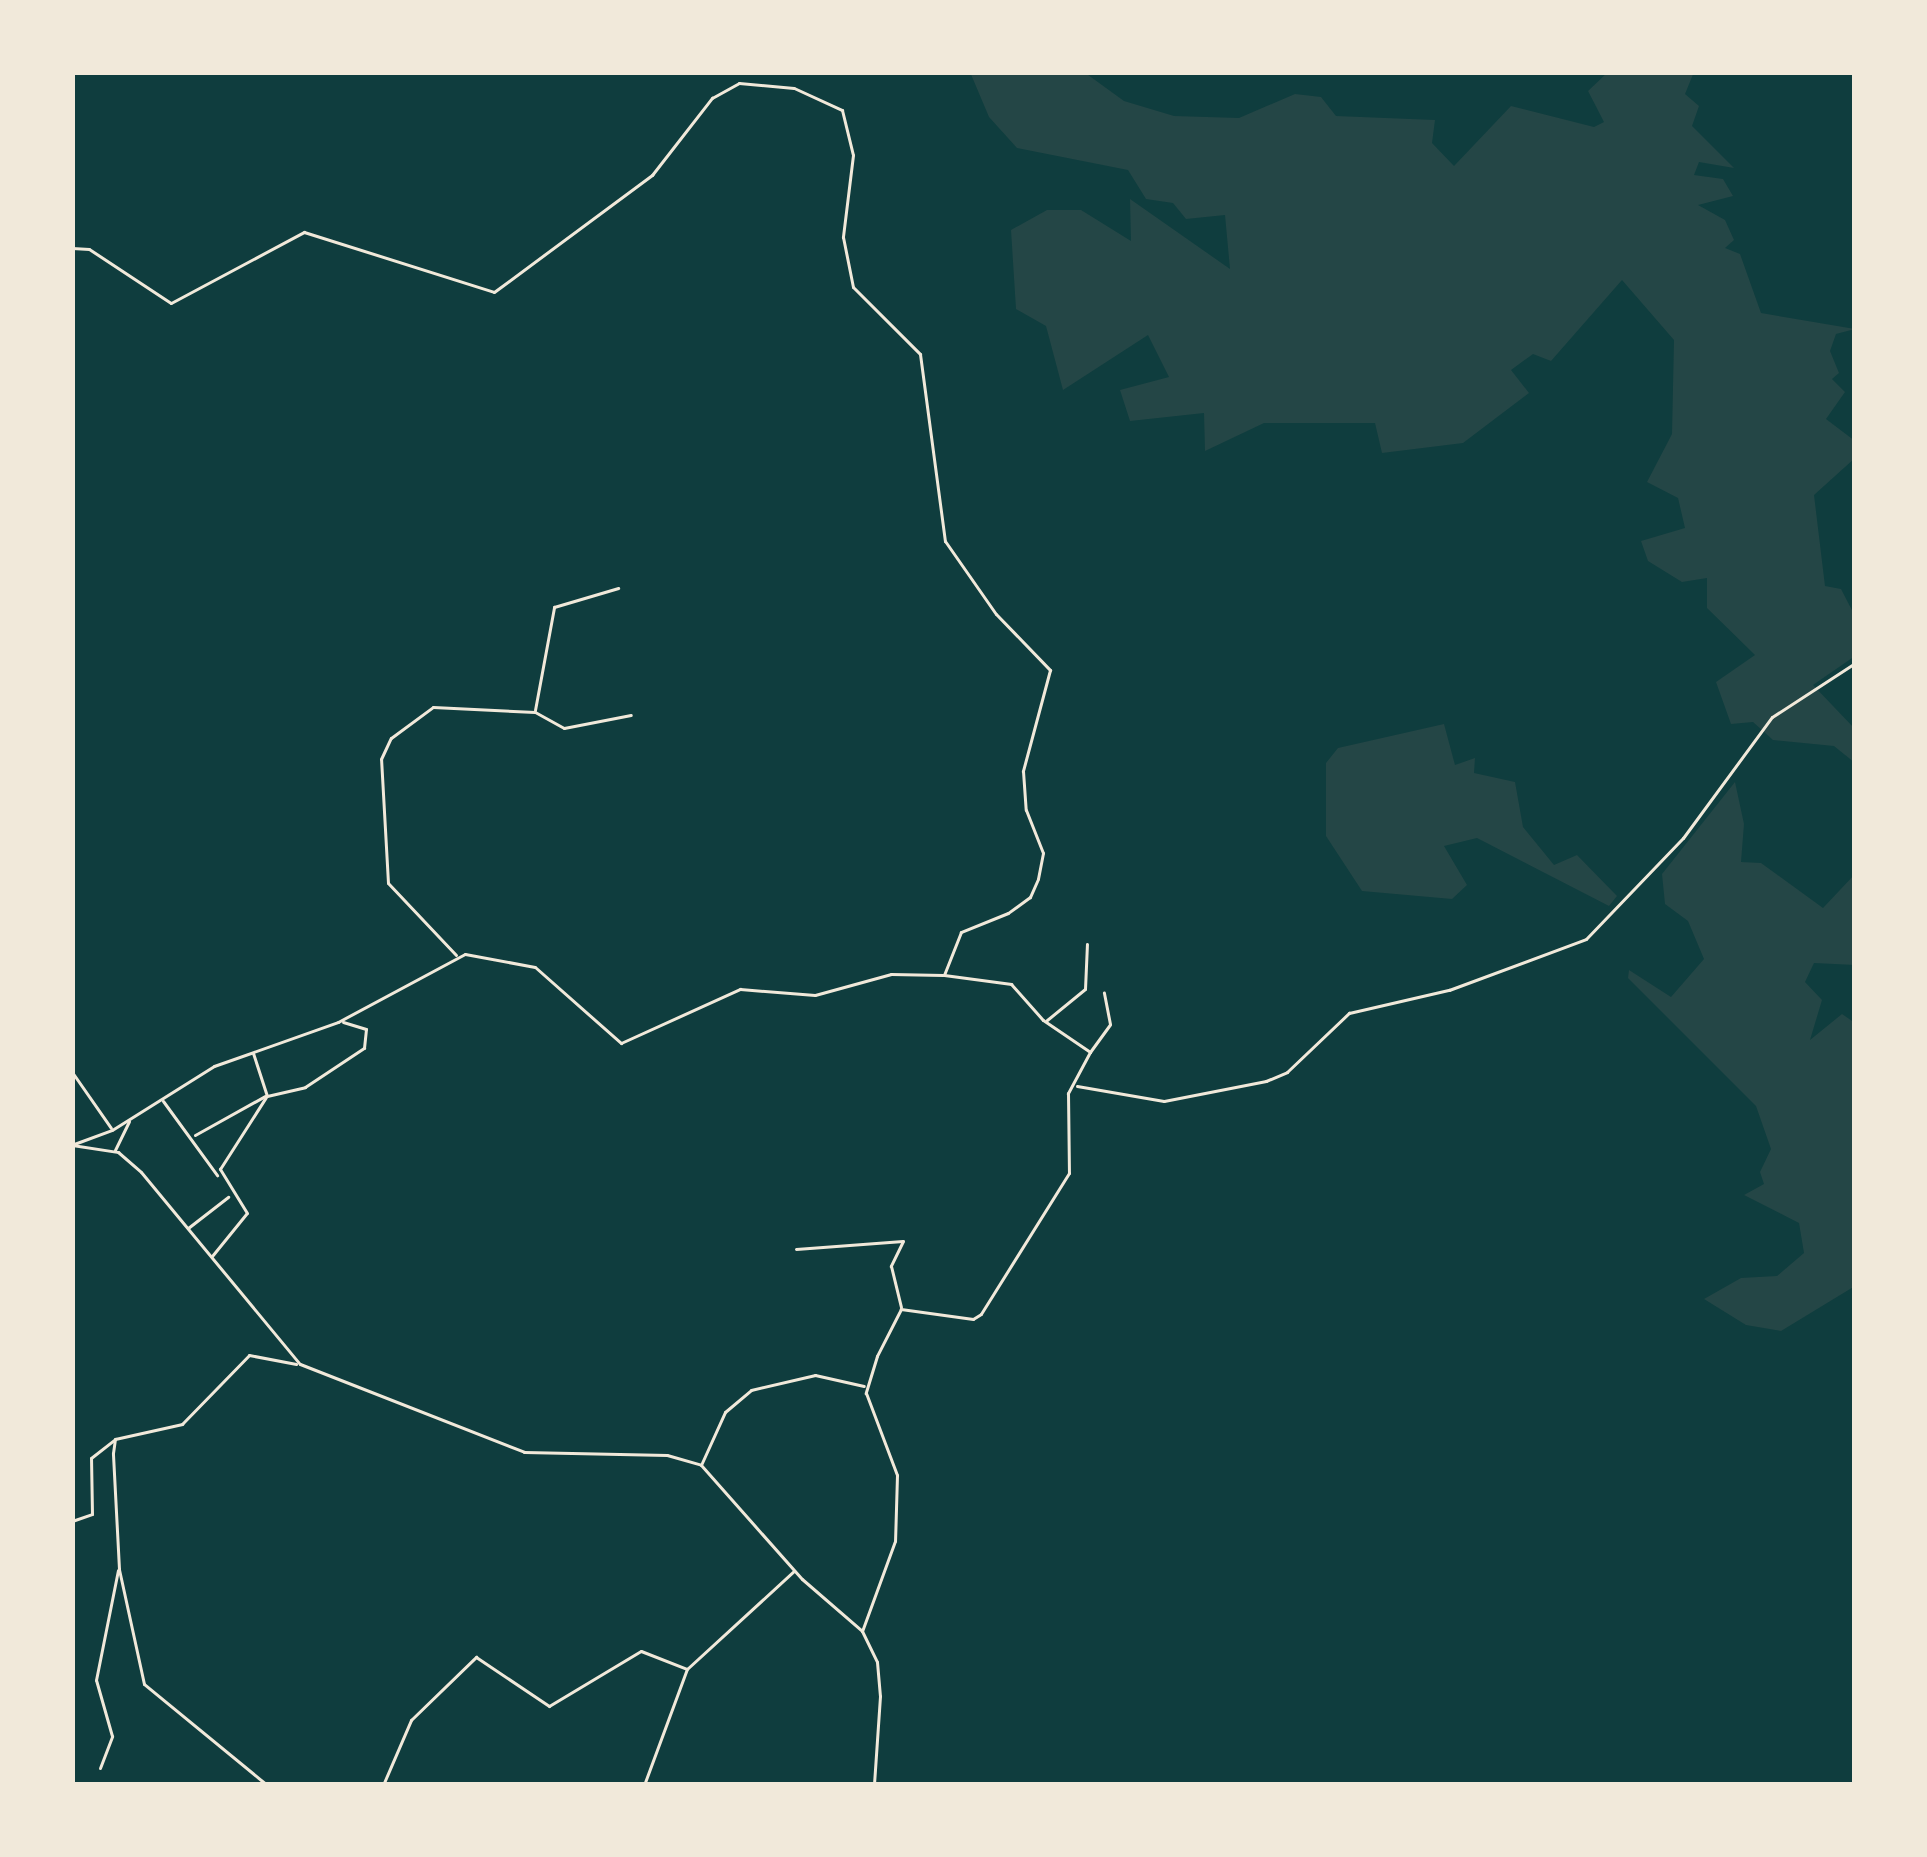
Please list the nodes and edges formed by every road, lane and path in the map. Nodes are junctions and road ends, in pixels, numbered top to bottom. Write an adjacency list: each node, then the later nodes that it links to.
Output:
1 (72, 248): 8 (street)
2 (618, 588): 4 (street)
3 (1855, 663): 15 (street)
4 (535, 712): 5 (street); 7 (street)
5 (631, 715)
6 (1088, 944): 10 (street)
7 (456, 957): 8 (street); 11 (street)
8 (944, 975): 10 (street)
9 (1104, 993): 13 (street)
10 (1046, 1021): 13 (street)
11 (338, 1022): 12 (street); 16 (street)
12 (253, 1051): 16 (street); 17 (street)
13 (1090, 1052): 15 (street)
14 (72, 1072): 19 (street)
15 (1073, 1085): 28 (street)
16 (267, 1096): 20 (street); 23 (street)
17 (161, 1099): 18 (street); 20 (street)
18 (130, 1119): 19 (street); 22 (street)
19 (112, 1130): 21 (street)
20 (193, 1136): 23 (street)
21 (72, 1145): 22 (street)
22 (115, 1150): 25 (street)
23 (218, 1177): 24 (street)
24 (230, 1195): 25 (street); 27 (street)
25 (187, 1229): 27 (street)
26 (796, 1249): 28 (street)
27 (210, 1258): 29 (street)
28 (901, 1309): 30 (street)
29 (300, 1364): 31 (street); 32 (street)
30 (866, 1386): 32 (street); 36 (street)
31 (115, 1439): 33 (street); 34 (street)
32 (701, 1465): 35 (street)
33 (72, 1521)
34 (119, 1569): 38 (street); 39 (street)
35 (795, 1570): 36 (street); 37 (street)
36 (862, 1631): 42 (street)
37 (686, 1669): 40 (street); 41 (street)
38 (100, 1768)
39 (267, 1785)
40 (383, 1785)
41 (644, 1785)
42 (874, 1785)

